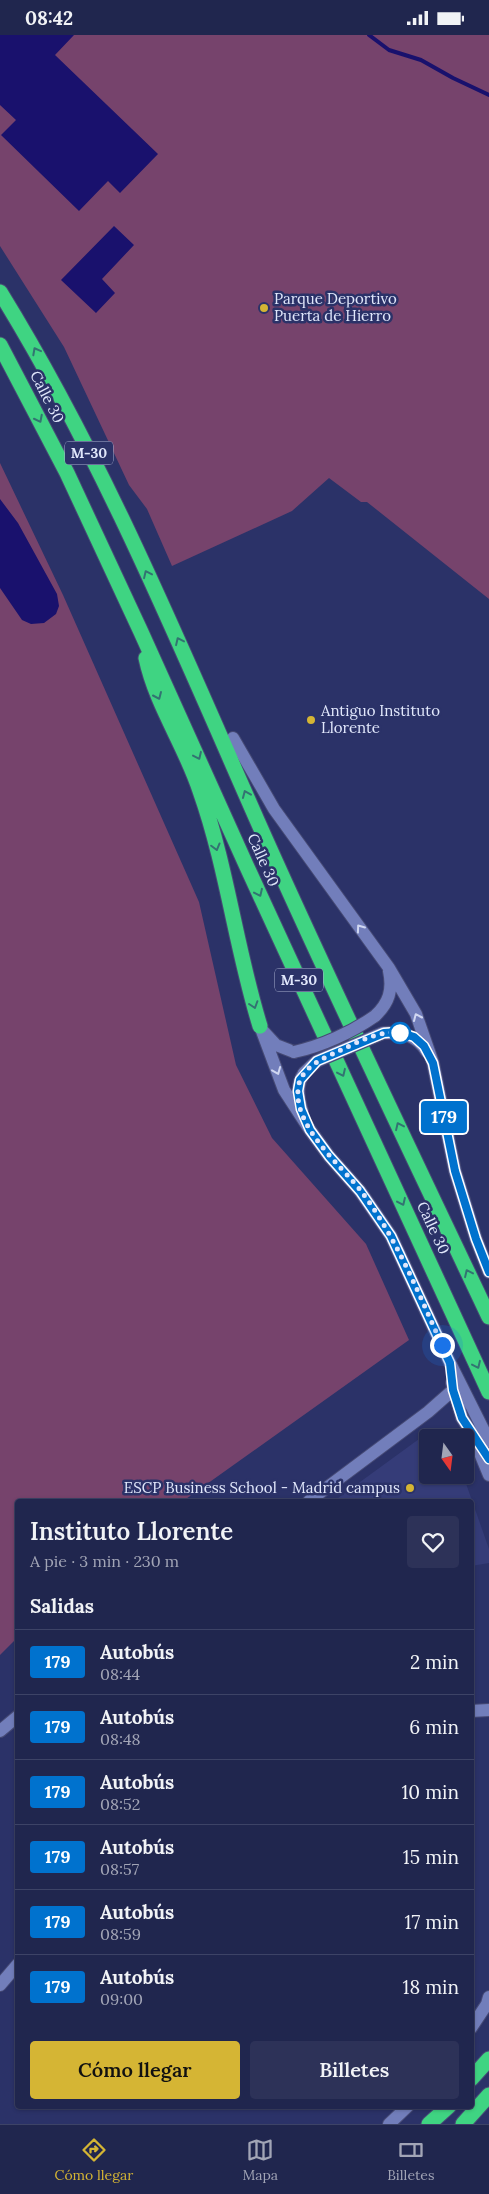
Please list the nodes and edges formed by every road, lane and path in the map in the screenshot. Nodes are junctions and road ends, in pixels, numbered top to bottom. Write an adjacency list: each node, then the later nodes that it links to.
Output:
1 (0, 292): 4 (highway, Calle 30 / M-30, one-way to 1)
2 (0, 345): 3 (highway, Calle 30 / M-30, one-way to 3)
3 (141, 632): 7 (highway, one-way to 7); 14 (highway, Calle 30 / M-30, one-way to 14)
4 (203, 696): 5 (highway); 11 (highway, Calle 30 / M-30, one-way to 4)
5 (233, 738): 6 (street, one-way to 5)
6 (388, 967): 7 (street, bridge); 8 (street, one-way to 6)
7 (260, 1026): 9 (street, one-way to 9)
8 (433, 1063): 9 (street, bridge); 10 (street)
9 (310, 1130): 12 (street)
10 (489, 1272)
11 (489, 1317)
12 (450, 1363): 13 (street); 20 (street)
13 (453, 1390): 15 (street); 16 (street)
14 (489, 1392)
15 (457, 1405): 16 (street); 17 (street)
16 (428, 1412): 23 (street)
17 (468, 1429)
18 (474, 1438): 21 (street)
19 (474, 1440): 22 (street)
20 (489, 1441)
21 (489, 1459)
22 (489, 1475)
23 (313, 1499)
24 (489, 1710): 25 (street)
25 (474, 1711)
26 (15, 1718): 27 (street)
27 (0, 1731)
28 (15, 1968): 29 (street)
29 (0, 1985)
30 (489, 1997): 31 (street)
31 (474, 2024)
32 (489, 2059): 33 (highway)
33 (474, 2076)
34 (489, 2095): 39 (highway)
35 (405, 2109): 37 (street)
36 (446, 2109): 38 (highway)
37 (390, 2124)
38 (428, 2124)
39 (463, 2124)

